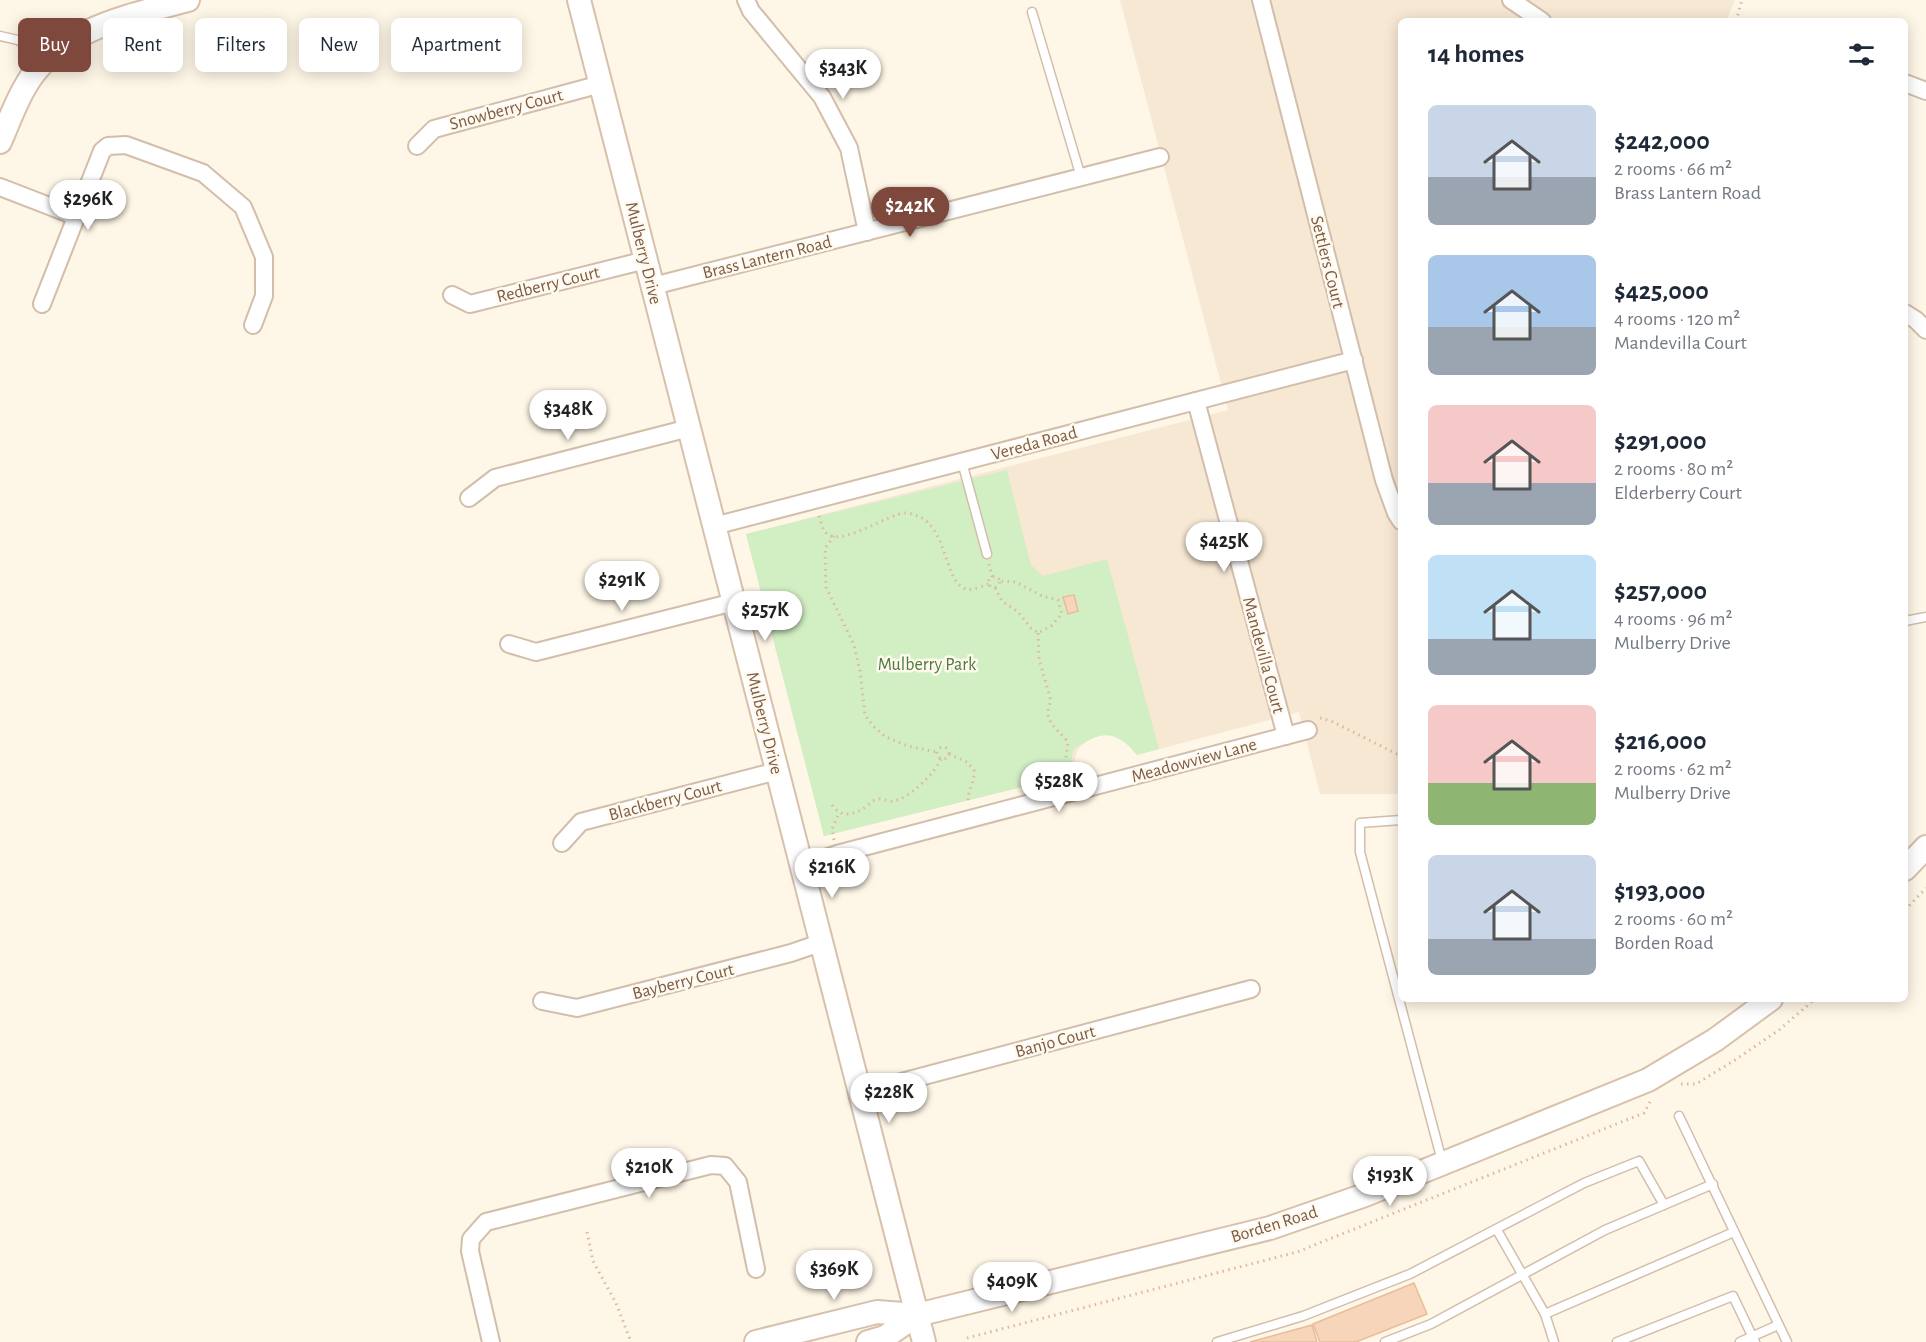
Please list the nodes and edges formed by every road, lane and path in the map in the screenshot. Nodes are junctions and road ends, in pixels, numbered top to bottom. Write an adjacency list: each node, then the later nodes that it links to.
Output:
1 (188, 0): 10 (main road)
2 (579, 0): 14 (main road, Mulberry Drive)
3 (746, 0): 23 (street)
4 (1261, 0): 31 (street, Settlers Court)
5 (1511, 0): 8 (street)
6 (1742, 0): 9 (path)
7 (1032, 12): 20 (lane)
8 (1538, 18)
9 (1737, 18)
10 (91, 30)
11 (0, 36): 12 (lane)
12 (18, 40)
13 (36, 72): 17 (main road)
14 (601, 84): 18 (street, Snowberry Court); 24 (main road, Mulberry Drive)
15 (1908, 84): 16 (street)
16 (1926, 90)
17 (0, 142)
18 (417, 146)
19 (1160, 157): 20 (street, Brass Lantern Road)
20 (1081, 177): 23 (street, Brass Lantern Road)
21 (0, 187): 22 (street)
22 (75, 216): 27 (street); 29 (street)
23 (867, 232): 25 (street, Brass Lantern Road)
24 (646, 260): 25 (main road, Mulberry Drive); 26 (street, Redberry Court)
25 (653, 286): 33 (main road, Mulberry Drive)
26 (452, 295)
27 (42, 304)
28 (1908, 315): 30 (street)
29 (253, 325)
30 (1926, 330)
31 (1354, 360): 32 (street, Vereda Road); 37 (street, Settlers Court)
32 (1196, 401): 34 (street, Vereda Road); 50 (street, Mandevilla Court)
33 (689, 428): 35 (street); 38 (main road, Mulberry Drive)
34 (962, 462): 36 (street, Vereda Road); 40 (lane)
35 (469, 498)
36 (815, 500): 38 (street, Vereda Road); 39 (path)
37 (1398, 516)
38 (714, 526): 44 (main road, Mulberry Drive)
39 (834, 536): 42 (path); 51 (path)
40 (987, 554)
41 (999, 581): 42 (path); 43 (path); 47 (path)
42 (989, 584): 43 (path)
43 (995, 588): 47 (path)
44 (734, 602): 48 (street); 55 (main road, Mulberry Drive)
45 (1926, 616): 46 (lane)
46 (1908, 620)
47 (1038, 633): 56 (path)
48 (509, 644)
49 (1312, 724): 50 (street, Meadowview Lane); 53 (path)
50 (1286, 736): 56 (street, Meadowview Lane)
51 (936, 752): 52 (path); 54 (path)
52 (949, 754): 54 (path); 59 (path)
53 (1398, 754)
54 (940, 759): 58 (path)
55 (777, 771): 61 (street, Blackberry Court); 64 (main road, Mulberry Drive)
56 (1088, 788): 59 (street, Meadowview Lane)
57 (832, 806): 58 (path)
58 (839, 813): 63 (path)
59 (972, 818): 63 (street, Meadowview Lane)
60 (1398, 820): 70 (lane)
61 (562, 843)
62 (1926, 847): 65 (main road)
63 (837, 854): 64 (street, Meadowview Lane)
64 (802, 866): 68 (main road, Mulberry Drive)
65 (1908, 866)
66 (1926, 888): 67 (path)
67 (1908, 907)
68 (823, 942): 71 (street, Bayberry Court); 76 (main road, Mulberry Drive)
69 (1251, 989): 76 (street, Banjo Court)
70 (1398, 995)
71 (542, 1001)
72 (1400, 1002): 78 (lane)
73 (1767, 1002): 78 (main road, Borden Road)
74 (1811, 1002): 75 (path)
75 (1682, 1084)
76 (860, 1093): 87 (main road, Mulberry Drive)
77 (1679, 1116): 79 (lane)
78 (1443, 1164): 87 (main road, Borden Road)
79 (1713, 1184): 80 (lane); 83 (lane)
80 (1664, 1205): 81 (lane); 85 (lane)
81 (1497, 1230): 85 (lane); 95 (lane)
82 (587, 1232): 91 (path)
83 (1734, 1232): 86 (lane); 88 (lane)
84 (756, 1269): 90 (street)
85 (1523, 1276): 86 (lane); 96 (lane)
86 (1545, 1314): 97 (lane)
87 (917, 1315): 92 (main road, Borden Road); 93 (main road, Borden Road); 94 (main road, Mulberry Drive)
88 (1778, 1325): 89 (lane); 100 (lane)
89 (1754, 1339): 98 (lane); 99 (lane)
90 (491, 1342)
91 (631, 1342)
92 (756, 1342)
93 (868, 1342)
94 (924, 1342)
95 (1217, 1342)
96 (1385, 1342)
97 (1554, 1342)
98 (1617, 1342)
99 (1740, 1342)
100 (1787, 1342)

